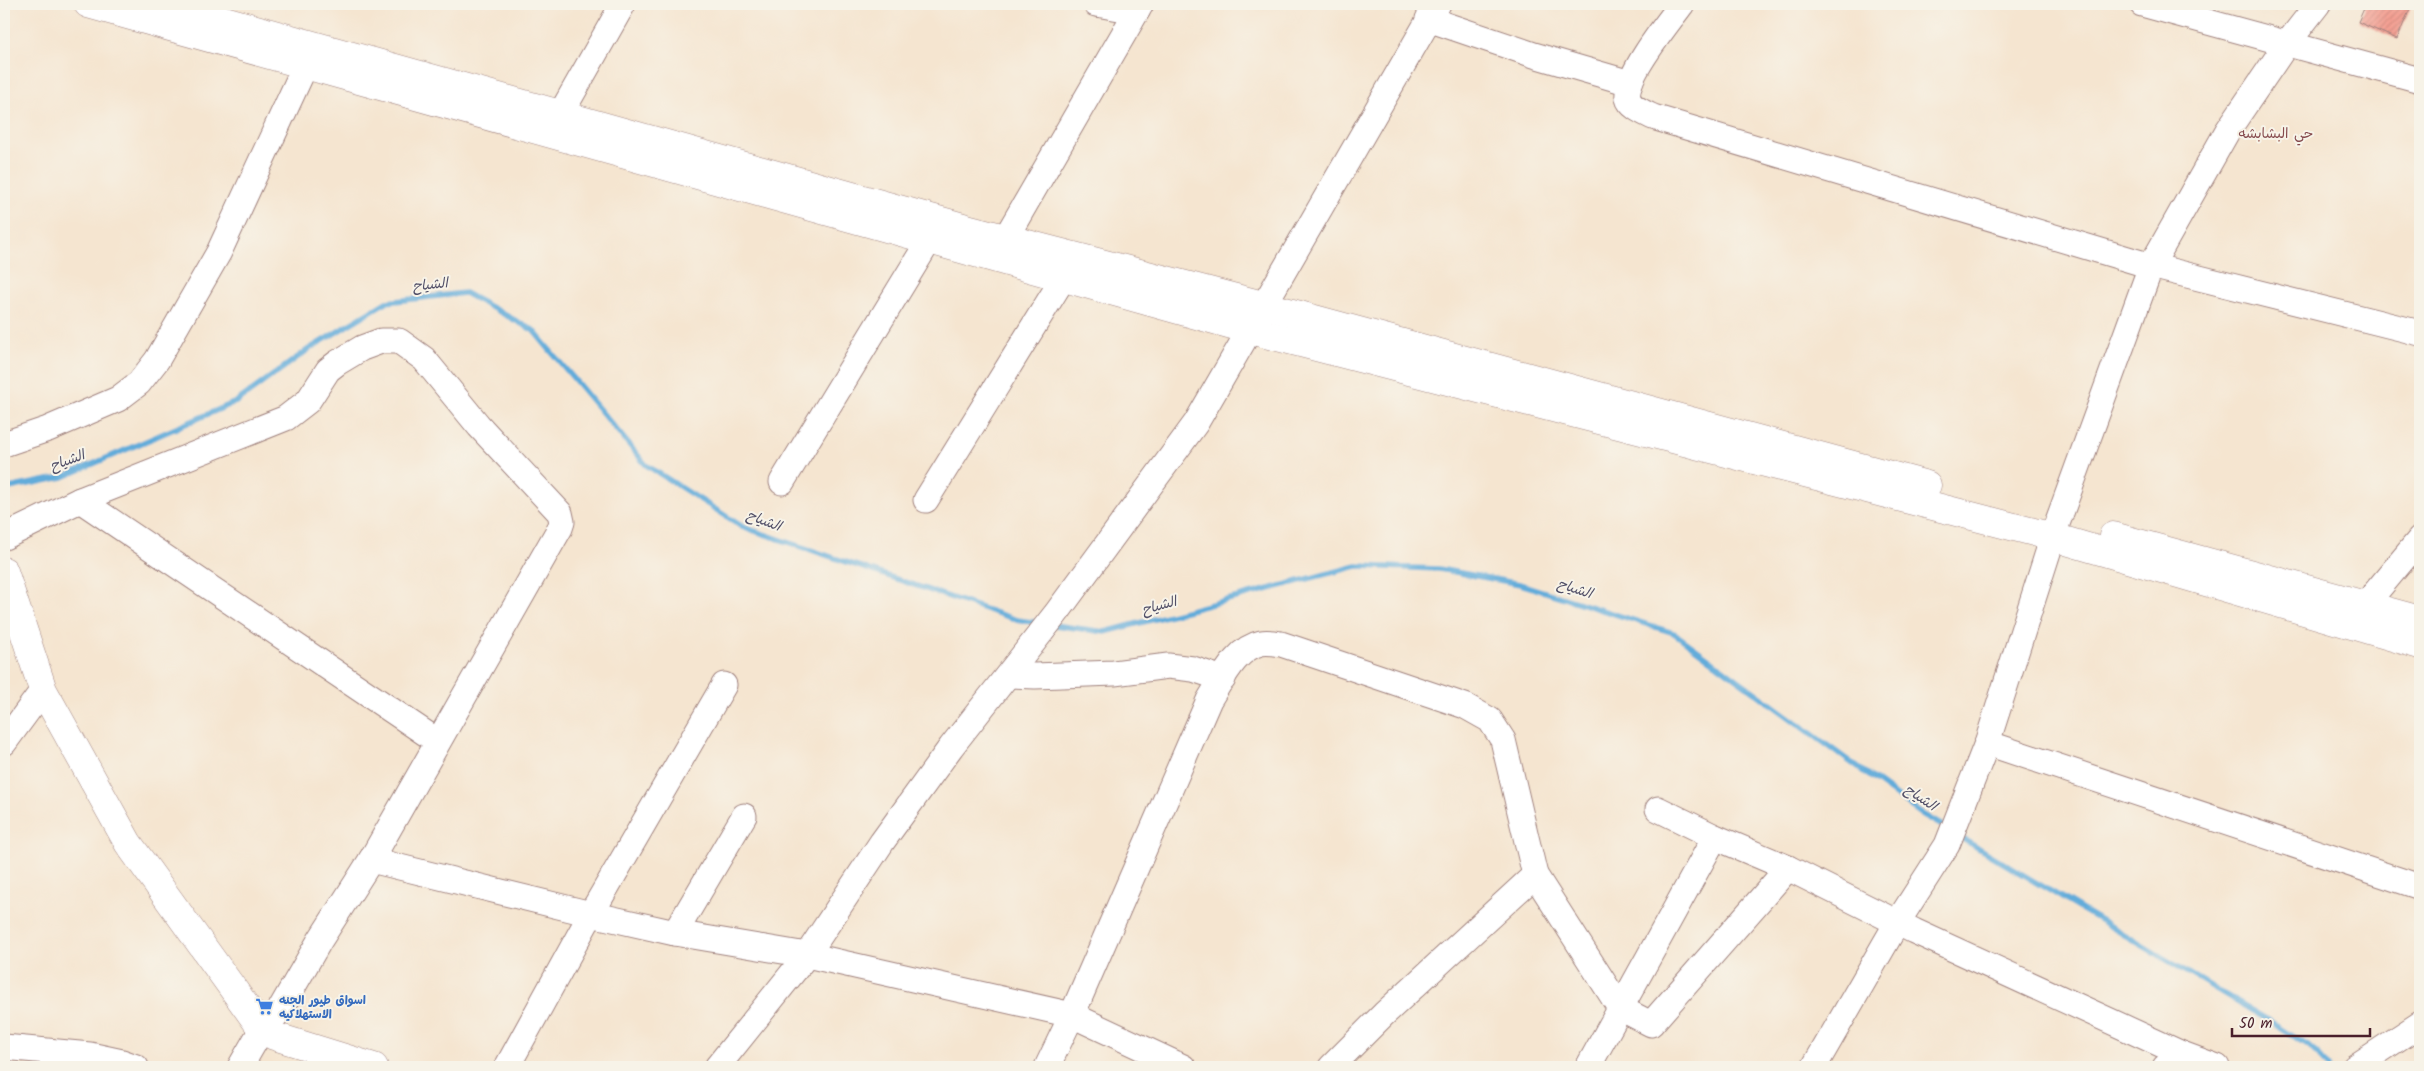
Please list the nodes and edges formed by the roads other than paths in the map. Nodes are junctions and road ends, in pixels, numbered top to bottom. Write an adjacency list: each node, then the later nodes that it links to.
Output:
1 (88, 4): 11 (main road)
2 (167, 4): 14 (main road)
3 (623, 4): 14 (street)
4 (1096, 4): 8 (street)
5 (1682, 4): 13 (street)
6 (2142, 4): 10 (street)
7 (2318, 4): 10 (street)
8 (1139, 7): 16 (street)
9 (1433, 11): 13 (street); 19 (street)
10 (2286, 45): 12 (street); 17 (street)
11 (306, 64): 14 (main road); 22 (street)
12 (2420, 80)
13 (1630, 83): 17 (street)
14 (555, 124): 15 (main road); 16 (main road)
15 (930, 239): 18 (main road); 23 (street)
16 (1005, 239): 19 (main road)
17 (2151, 266): 21 (street); 26 (street)
18 (1064, 277): 20 (main road); 25 (street)
19 (1263, 305): 20 (street); 26 (main road)
20 (1250, 330): 26 (main road); 33 (street)
21 (2420, 333)
22 (4, 444)
23 (782, 482)
24 (80, 500): 27 (street); 37 (street); 37 (street)
25 (926, 500)
26 (2055, 529): 30 (main road); 32 (main road); 39 (street)
27 (4, 538)
28 (2420, 540): 30 (street)
29 (4, 571): 36 (main road)
30 (2365, 604): 31 (main road)
31 (2420, 620)
32 (2420, 645)
33 (1009, 675): 34 (street); 50 (street)
34 (1223, 679): 45 (street); 52 (street)
35 (724, 685): 47 (street)
36 (42, 690): 38 (street); 54 (main road)
37 (437, 741): 43 (street)
38 (4, 743)
39 (1987, 743): 46 (street); 48 (street)
40 (1658, 809): 42 (street)
41 (744, 816): 49 (street)
42 (1715, 837): 44 (street); 51 (street)
43 (370, 860): 47 (street); 54 (street)
44 (1788, 868): 48 (street); 51 (street)
45 (1535, 875): 51 (street); 66 (street)
46 (2420, 887)
47 (591, 914): 49 (street); 62 (street)
48 (1897, 923): 56 (street); 68 (street)
49 (675, 933): 50 (street)
50 (807, 955): 52 (street); 63 (street)
51 (1620, 1008): 67 (street)
52 (1072, 1015): 64 (street); 65 (street)
53 (2420, 1024): 57 (street)
54 (271, 1026): 59 (street); 60 (street); 61 (main road)
55 (11, 1054): 58 (street)
56 (2173, 1060): 69 (street)
57 (2357, 1066)
58 (136, 1067)
59 (240, 1067)
60 (256, 1067)
61 (374, 1067)
62 (507, 1067)
63 (717, 1067)
64 (1047, 1067)
65 (1183, 1067)
66 (1331, 1067)
67 (1588, 1067)
68 (1814, 1067)
69 (2217, 1067)

